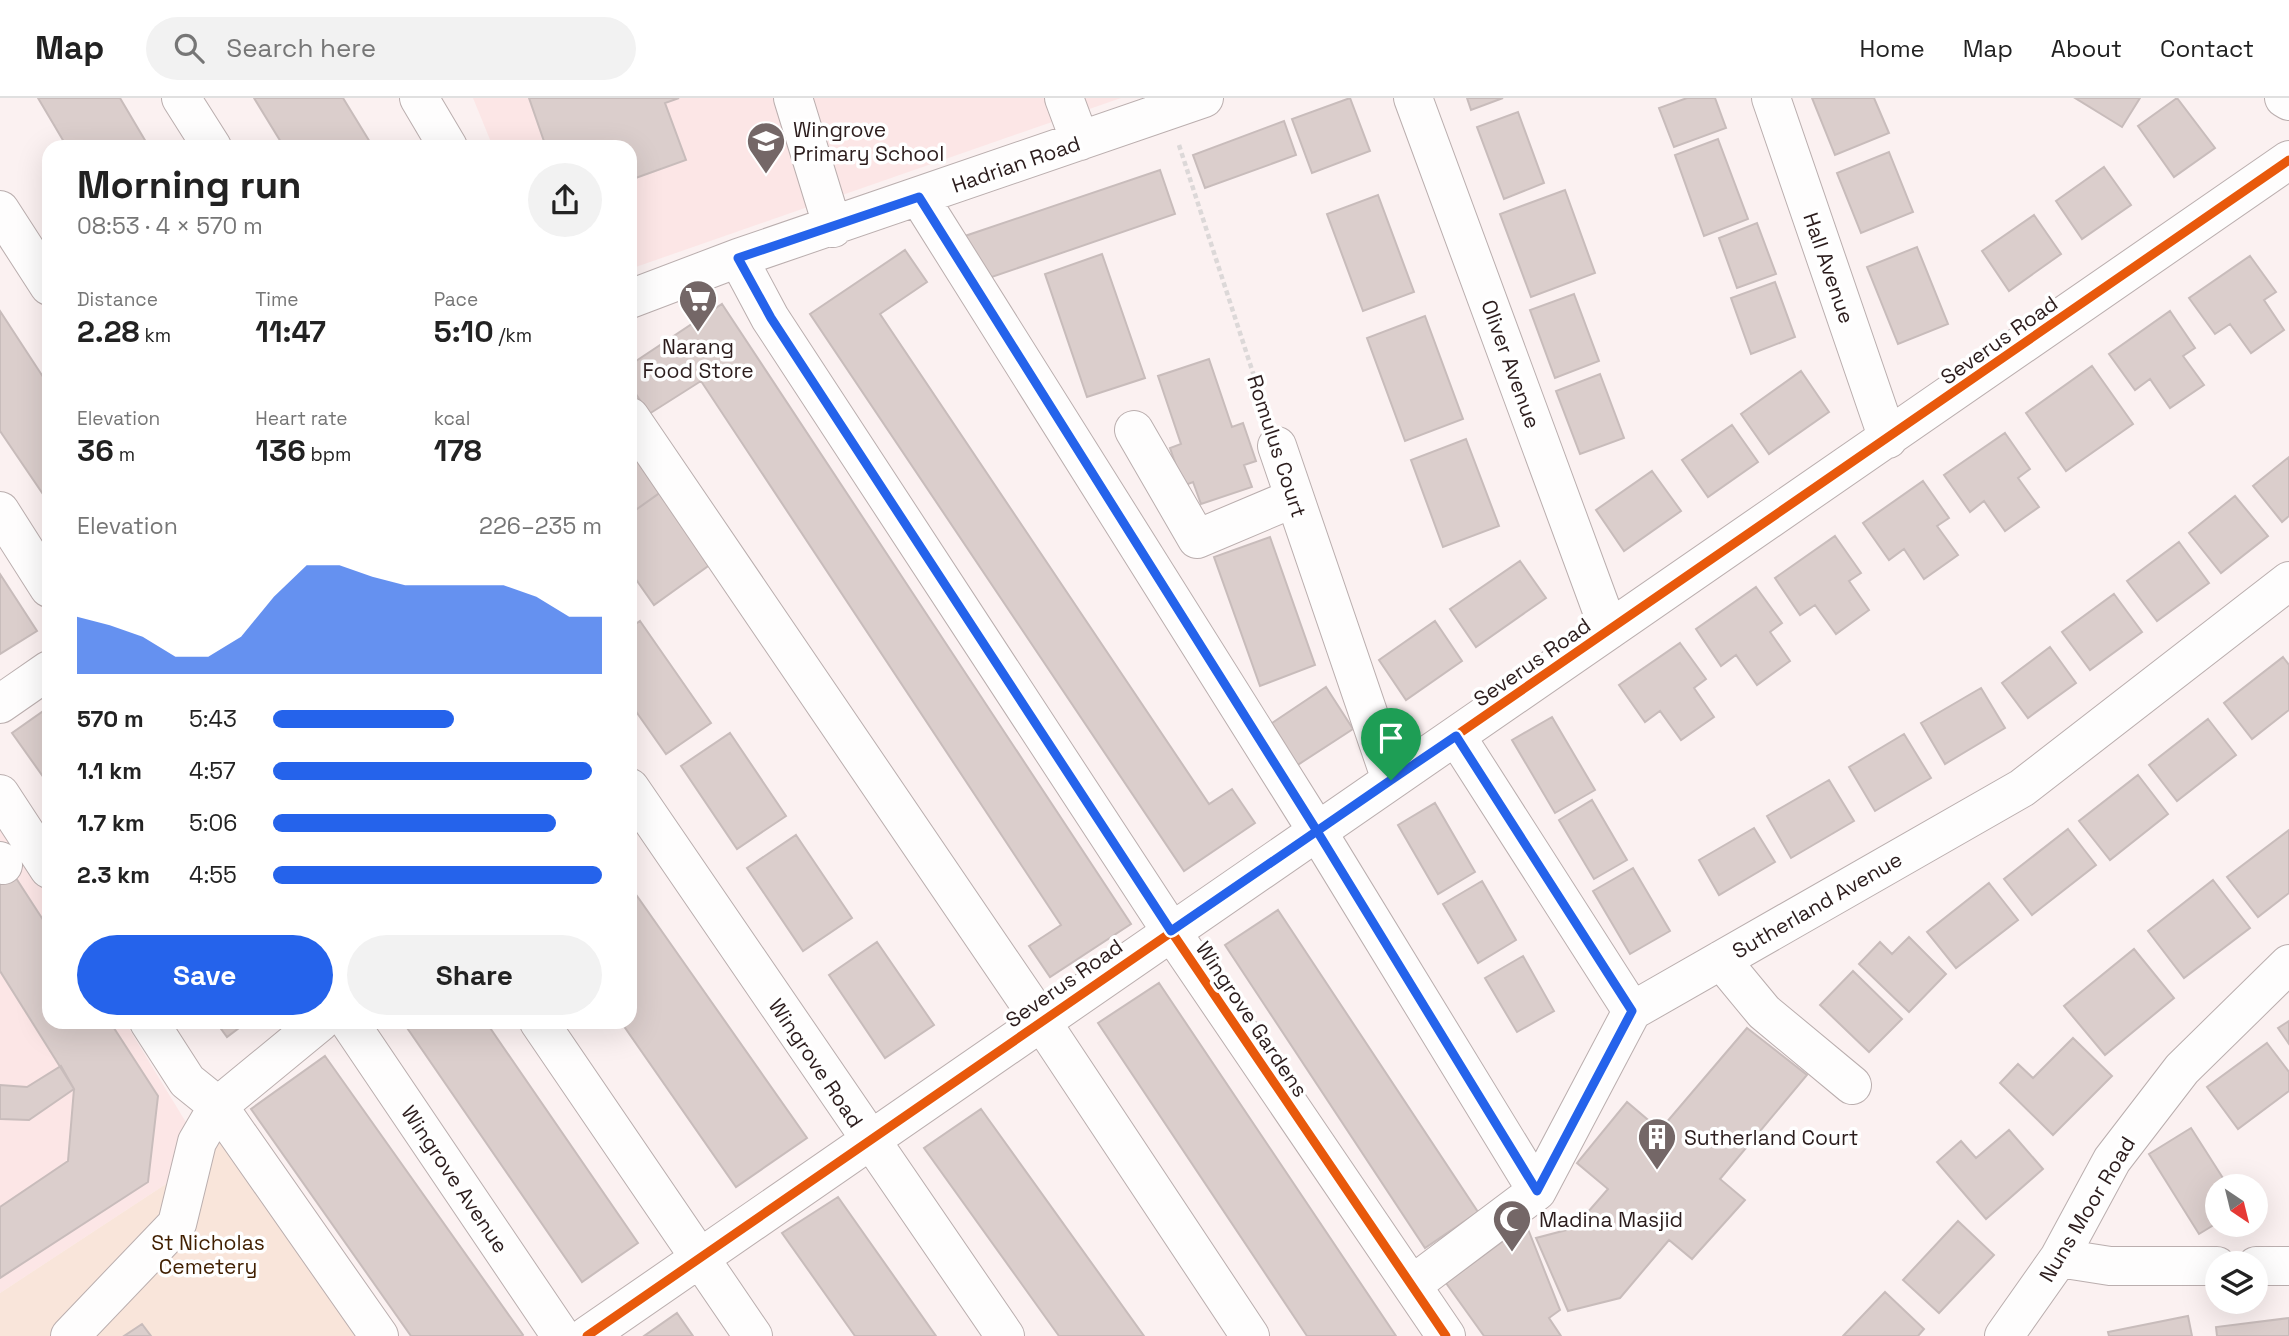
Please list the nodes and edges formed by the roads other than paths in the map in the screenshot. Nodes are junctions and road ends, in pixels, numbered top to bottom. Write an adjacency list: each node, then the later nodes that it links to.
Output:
1 (181, 98): 10 (street)
2 (419, 98): 11 (street)
3 (793, 98): 16 (street)
4 (1064, 98): 12 (street)
5 (1204, 98): 12 (street, Hadrian Road)
6 (1413, 98): 28 (street, Oliver Avenue)
7 (1771, 98): 22 (street, Hall Avenue)
8 (2284, 98): 9 (street)
9 (2289, 101)
10 (208, 140)
11 (443, 140)
12 (1080, 141): 14 (street, Hadrian Road)
13 (2289, 160): 22 (street, Severus Road)
14 (919, 197): 16 (street, Hadrian Road); 35 (street)
15 (0, 210): 18 (street)
16 (832, 228): 17 (street, Hadrian Road)
17 (738, 258): 19 (street, Hadrian Road); 37 (street, Wingrove Gardens)
18 (42, 275)
19 (637, 296)
20 (637, 427): 41 (street)
21 (1133, 430): 24 (street)
22 (1888, 439): 28 (street, Severus Road)
23 (1277, 446): 24 (street, Romulus Court)
24 (1294, 498): 32 (street, Romulus Court)
25 (0, 511): 26 (street)
26 (42, 577)
27 (2289, 582): 38 (street, Sutherland Avenue)
28 (1609, 630): 31 (street, Severus Road)
29 (42, 675): 30 (street)
30 (0, 704)
31 (1456, 736): 32 (street, Severus Road); 40 (street)
32 (1391, 780): 35 (street, Severus Road)
33 (0, 794): 36 (street)
34 (637, 798): 48 (street, Wingrove Road)
35 (1317, 831): 37 (street, Severus Road); 49 (street)
36 (42, 858)
37 (1171, 931): 41 (street, Severus Road); 55 (street, Wingrove Gardens)
38 (1721, 960): 40 (street, Sutherland Avenue); 46 (street)
39 (2289, 964): 51 (street, Nuns Moor Road)
40 (1632, 1011): 49 (street)
41 (1041, 1021): 48 (street, Severus Road); 62 (street)
42 (154, 1029): 47 (street)
43 (312, 1029): 47 (street)
44 (354, 1029): 58 (street, Wingrove Avenue)
45 (545, 1029): 50 (street)
46 (1852, 1085)
47 (218, 1106): 56 (street); 57 (street)
48 (868, 1140): 50 (street, Severus Road); 61 (street, Wingrove Road)
49 (1537, 1191): 55 (street)
50 (698, 1256): 59 (street, Severus Road); 60 (street)
51 (2059, 1258): 52 (street); 64 (street, Nuns Moor Road)
52 (2205, 1266)
53 (2268, 1266): 54 (street)
54 (2289, 1266)
55 (1412, 1285): 63 (street, Wingrove Gardens)
56 (70, 1336)
57 (379, 1336)
58 (561, 1336)
59 (587, 1336)
60 (753, 1336)
61 (1005, 1336)
62 (1250, 1336)
63 (1446, 1336)
64 (2004, 1336)

